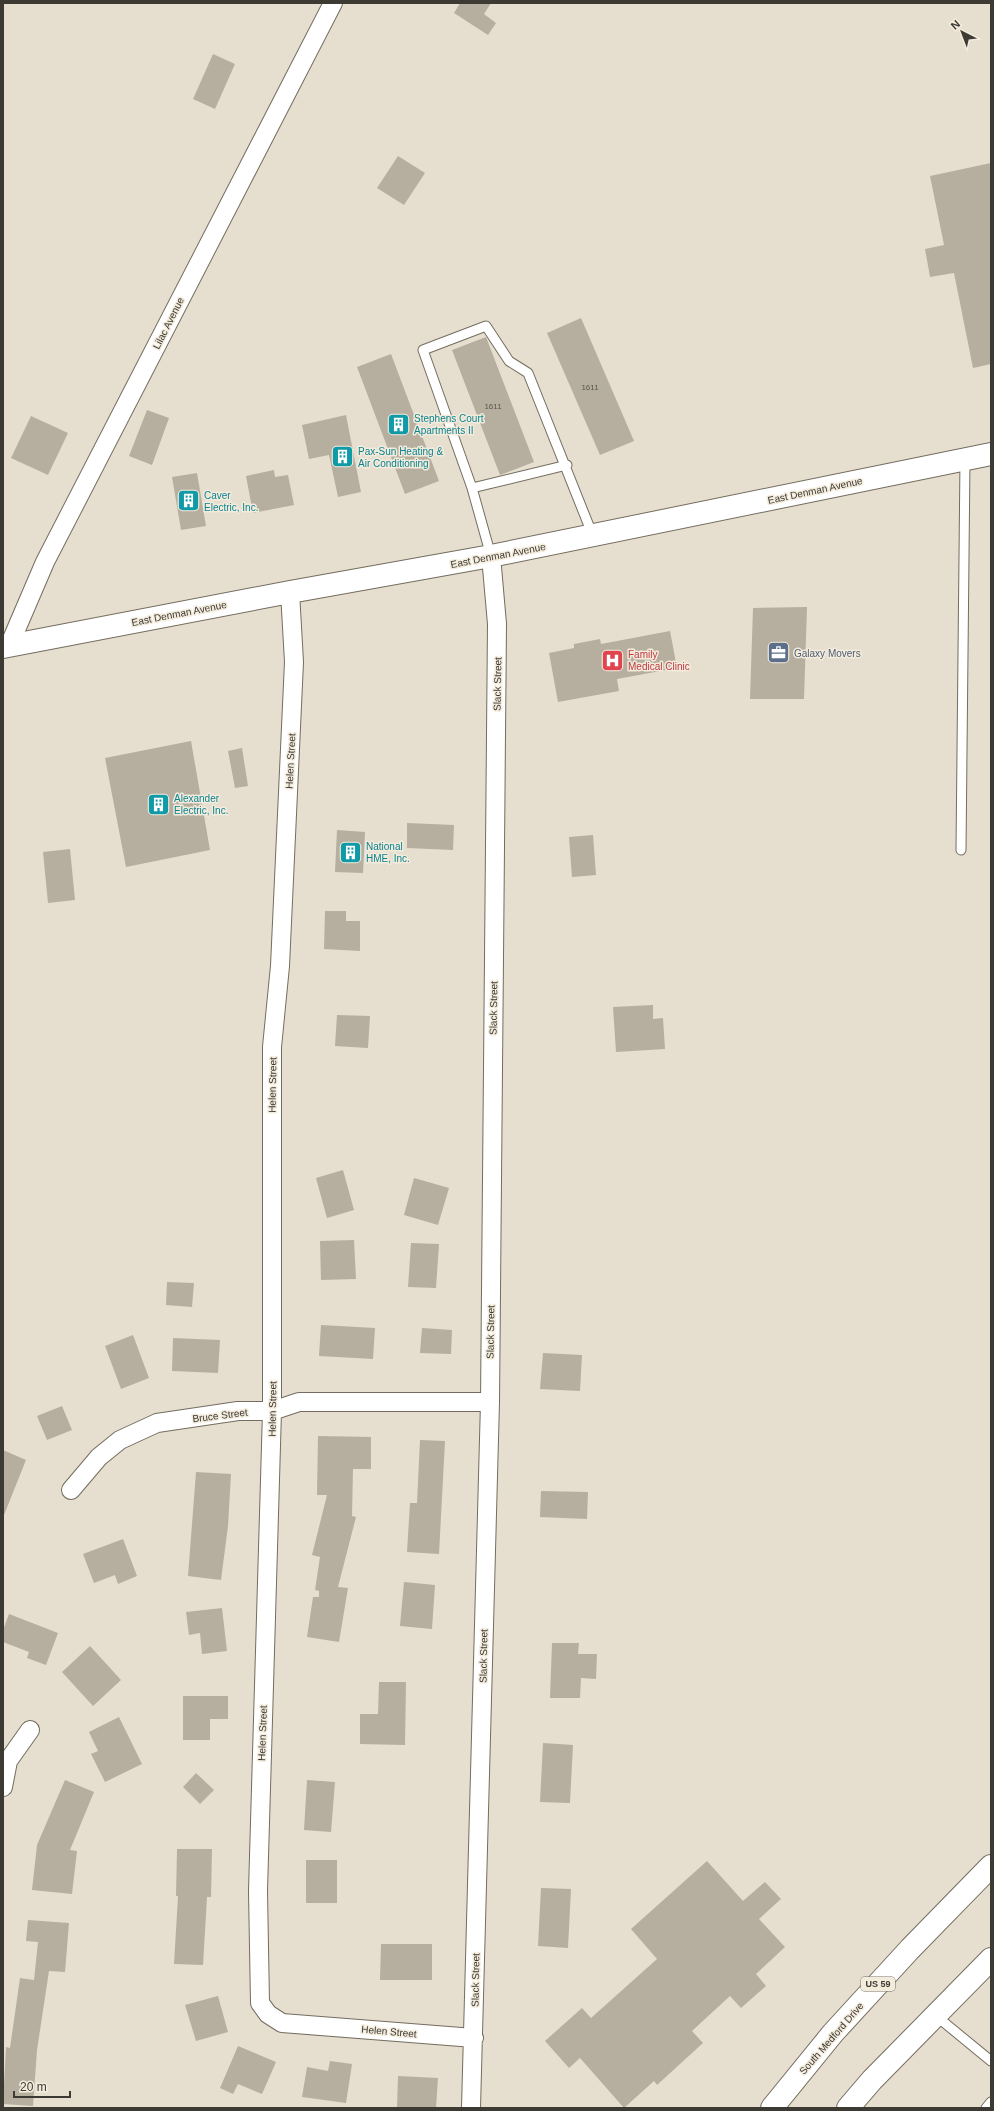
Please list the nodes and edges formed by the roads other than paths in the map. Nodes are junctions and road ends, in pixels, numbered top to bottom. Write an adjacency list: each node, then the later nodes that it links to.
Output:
1 (333, 3): 9 (street, Lilac Avenue)
2 (991, 454): 3 (main road, East Denman Avenue)
3 (965, 459): 6 (main road, East Denman Avenue); 10 (lane)
4 (567, 466): 5 (lane); 5 (lane); 6 (lane)
5 (472, 488): 7 (lane)
6 (593, 536): 7 (main road, East Denman Avenue)
7 (492, 556): 8 (main road, East Denman Avenue); 11 (street, Slack Street)
8 (290, 592): 9 (main road, East Denman Avenue); 12 (street, Helen Street)
9 (6, 646)
10 (961, 850)
11 (490, 1402): 12 (street, Bruce Street); 19 (street, Slack Street)
12 (272, 1411): 13 (street, Bruce Street); 19 (street, Helen Street)
13 (71, 1490)
14 (30, 1730): 15 (street)
15 (3, 1787)
16 (991, 1866): 23 (main road, South Medford Drive / US 59)
17 (991, 1958): 18 (main road)
18 (935, 2015): 20 (lane); 24 (main road)
19 (474, 2038): 22 (street, Slack Street)
20 (991, 2061)
21 (991, 2102): 25 (lane)
22 (471, 2108)
23 (772, 2108)
24 (848, 2108)
25 (986, 2108)

